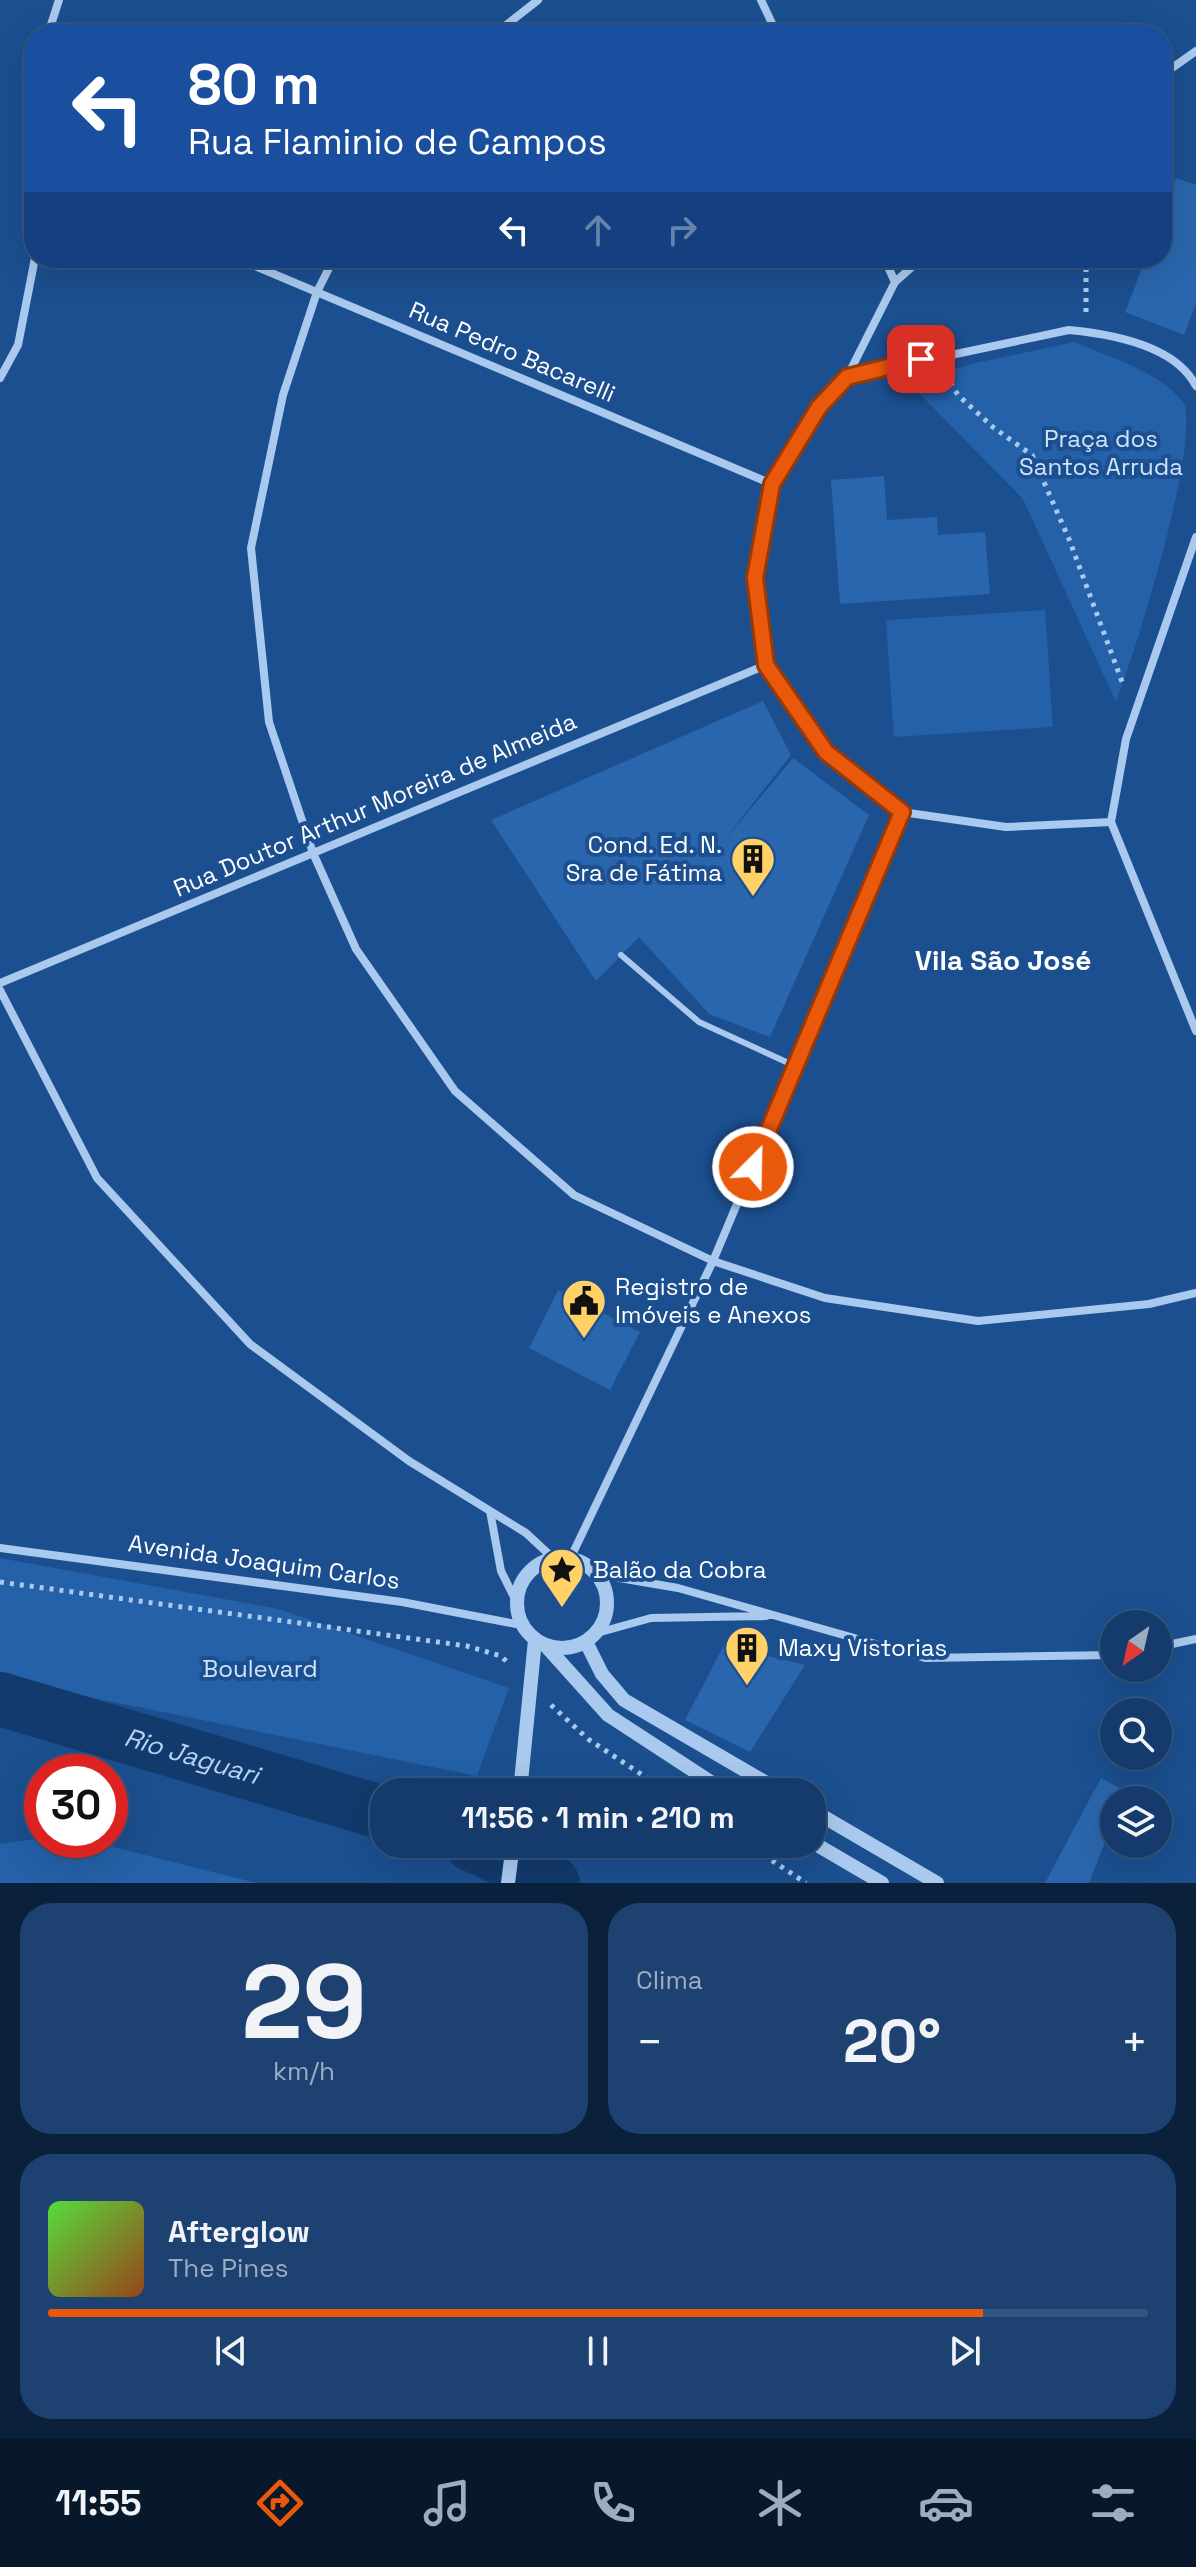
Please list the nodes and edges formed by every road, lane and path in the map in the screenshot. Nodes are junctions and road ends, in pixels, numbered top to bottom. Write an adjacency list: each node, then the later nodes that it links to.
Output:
1 (59, 0): 4 (street)
2 (538, 0): 5 (street)
3 (761, 0): 6 (street)
4 (51, 24)
5 (508, 24)
6 (772, 24)
7 (1196, 51): 8 (street)
8 (1172, 68)
9 (33, 268): 20 (street)
10 (260, 268): 16 (street, Rua Pedro Bacarelli)
11 (329, 268): 16 (street)
12 (889, 268): 15 (street)
13 (911, 268): 15 (street)
14 (1086, 268): 17 (path)
15 (895, 282): 19 (street)
16 (317, 292): 22 (street, Rua Pedro Bacarelli); 28 (street)
17 (1086, 332): 18 (street); 21 (street)
18 (934, 356): 19 (street); 25 (path)
19 (847, 377): 22 (street)
20 (0, 378)
21 (1196, 386)
22 (772, 484): 24 (street)
23 (1196, 537): 25 (street)
24 (766, 665): 26 (street); 28 (street, Rua Doutor Arthur Moreira de Almeida)
25 (1134, 715): 27 (street)
26 (902, 812): 27 (street); 33 (street)
27 (1111, 822): 32 (street)
28 (313, 853): 30 (street, Rua Doutor Arthur Moreira de Almeida); 34 (street)
29 (621, 955): 33 (lane)
30 (0, 983)
31 (0, 990): 36 (street)
32 (1196, 1031)
33 (795, 1066): 34 (street)
34 (713, 1261): 35 (street); 39 (street)
35 (1196, 1293)
36 (490, 1511): 38 (street); 42 (street)
37 (0, 1548): 44 (street, Avenida Joaquim Carlos)
38 (554, 1559): 39 (street); 42 (street)
39 (570, 1559): 40 (street)
40 (596, 1574): 43 (street); 45 (street)
41 (0, 1582): 50 (path)
42 (516, 1601): 44 (street)
43 (778, 1616): 45 (street); 49 (street)
44 (521, 1625): 47 (street)
45 (591, 1637): 47 (street); 54 (street)
46 (1196, 1639): 48 (street)
47 (540, 1643): 50 (street); 53 (street)
48 (1172, 1644)
49 (1100, 1655)
50 (532, 1694): 51 (street); 52 (path)
51 (522, 1778)
52 (647, 1778)
53 (705, 1778)
54 (758, 1778)
55 (826, 1818): 62 (street)
56 (826, 1850): 61 (street)
57 (511, 1858): 59 (street)
58 (768, 1858): 60 (path)
59 (508, 1883)
60 (806, 1883)
61 (882, 1883)
62 (937, 1883)

